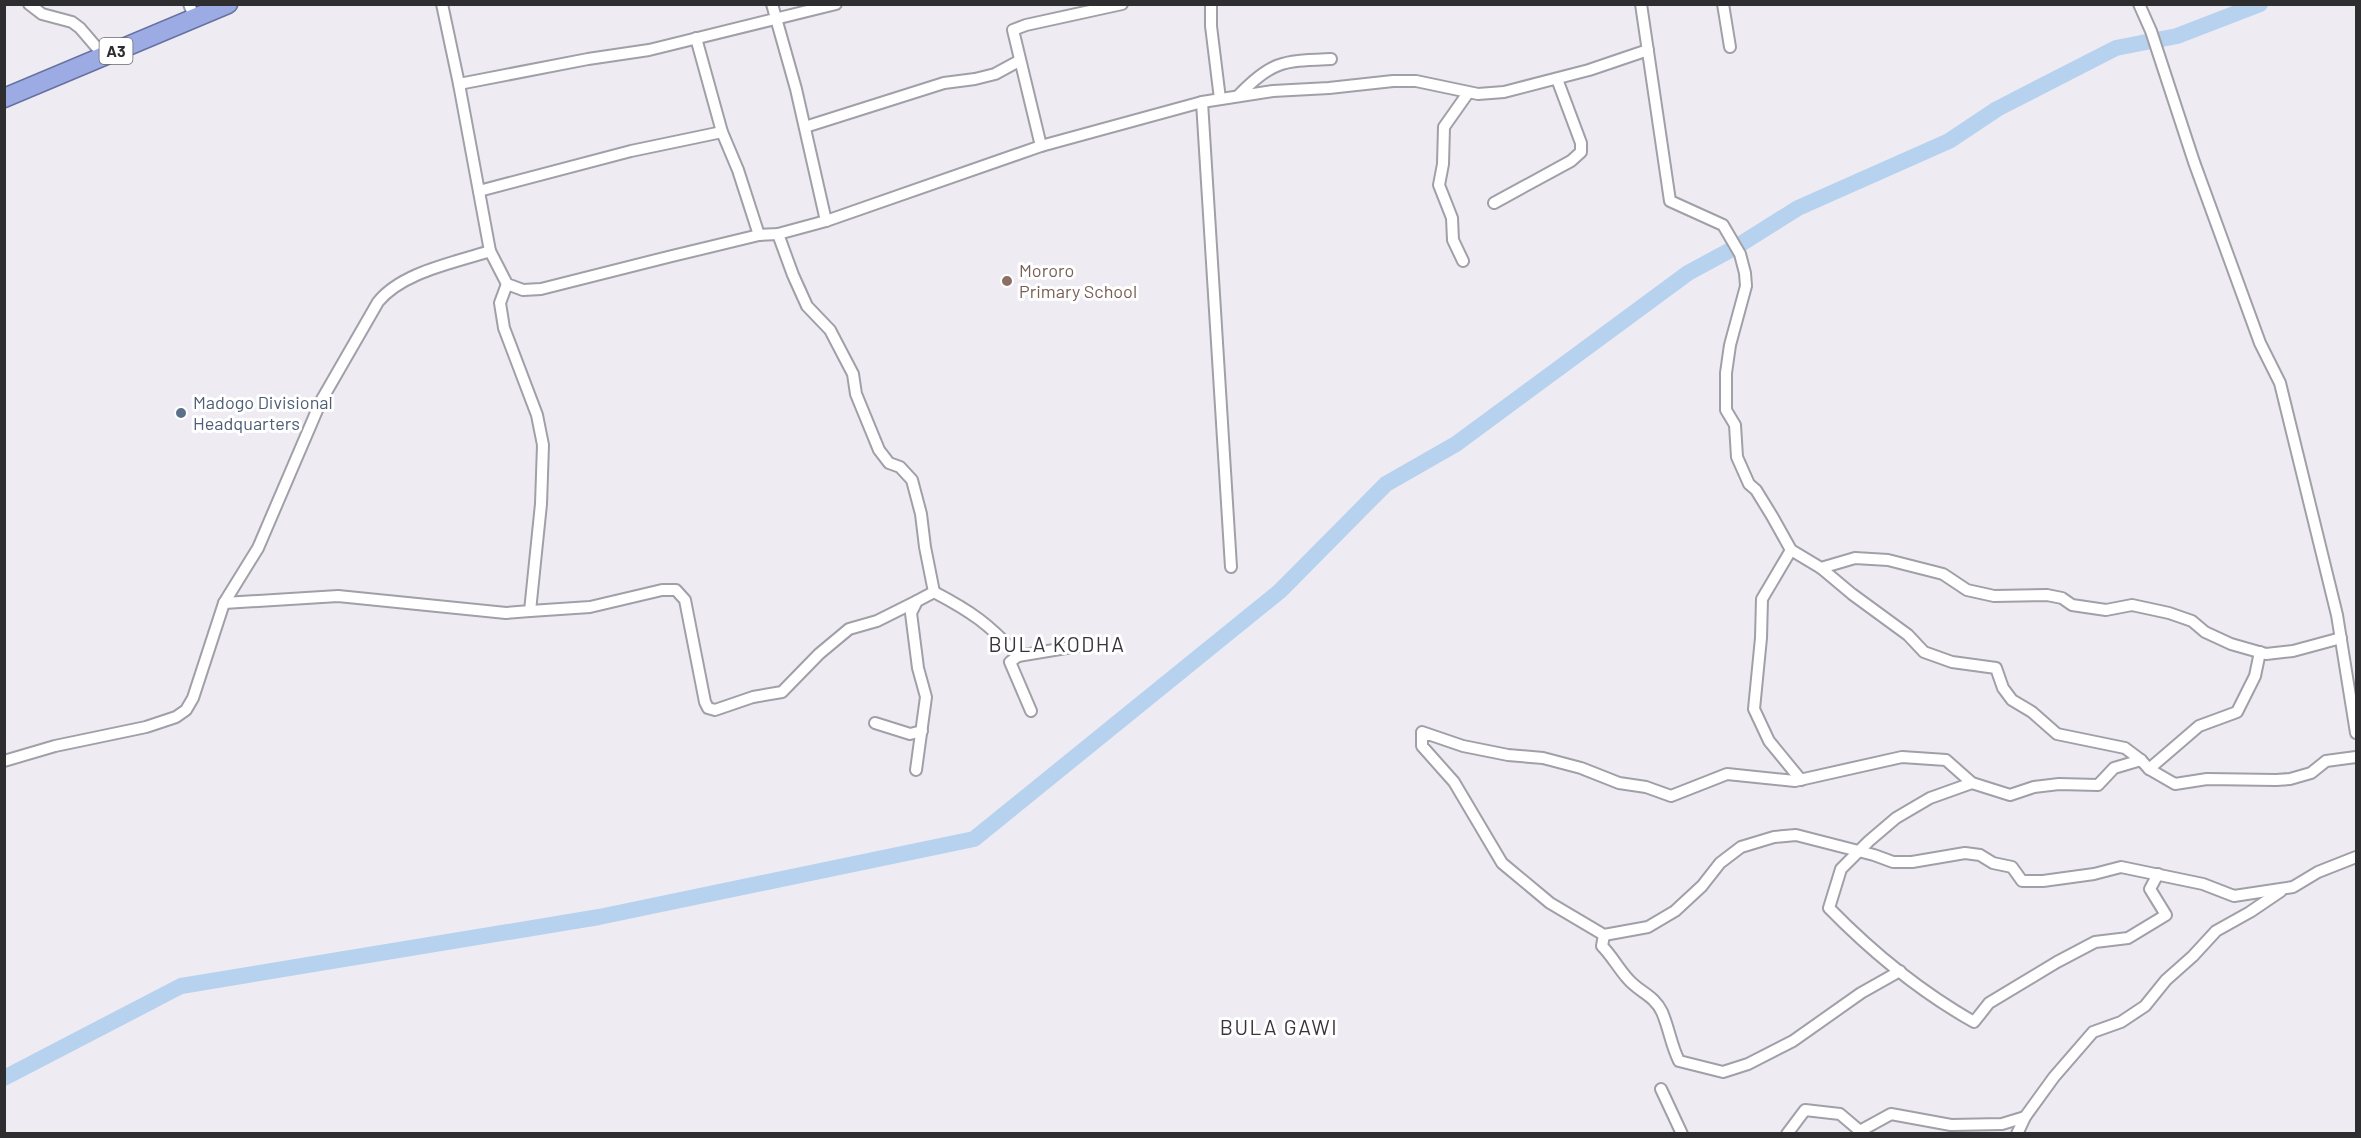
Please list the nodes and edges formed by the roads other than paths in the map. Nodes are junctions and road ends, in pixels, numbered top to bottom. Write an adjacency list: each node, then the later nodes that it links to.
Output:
1 (29, 4): 17 (street)
2 (228, 4): 12 (highway, A3)
3 (442, 4): 21 (street)
4 (772, 4): 13 (street)
5 (836, 4): 13 (street)
6 (1122, 4): 11 (street)
7 (1211, 4): 25 (street)
8 (1641, 4): 16 (street)
9 (1724, 4): 15 (street)
10 (2139, 4): 45 (street)
11 (1087, 8): 19 (street)
12 (192, 12): 17 (highway, A3)
13 (777, 19): 14 (street); 27 (street)
14 (696, 38): 21 (street); 28 (street)
15 (1730, 46)
16 (1648, 50): 20 (street); 38 (street)
17 (104, 56): 24 (highway, A3)
18 (1331, 58): 23 (street)
19 (1019, 61): 27 (street); 29 (street)
20 (1557, 79): 22 (street); 31 (street)
21 (459, 84): 30 (street)
22 (1468, 93): 23 (street); 36 (street)
23 (1238, 96): 25 (street)
24 (4, 98)
25 (1220, 99): 26 (street)
26 (1202, 102): 29 (street); 39 (street)
27 (805, 126): 32 (street)
28 (722, 132): 30 (street); 34 (street)
29 (1041, 146): 32 (street)
30 (479, 191): 35 (street)
31 (1494, 203)
32 (826, 221): 33 (street)
33 (778, 234): 34 (street); 41 (street)
34 (759, 235): 37 (street)
35 (490, 251): 37 (street); 43 (street)
36 (1463, 261)
37 (507, 284): 44 (street)
38 (1791, 550): 40 (street); 58 (street)
39 (1231, 567)
40 (1821, 568): 47 (street); 55 (street)
41 (934, 592): 42 (street); 48 (street)
42 (917, 601): 44 (street); 51 (street)
43 (224, 603): 44 (street); 54 (street)
44 (530, 611)
45 (2341, 638): 47 (street); 52 (street)
46 (1078, 646): 48 (street)
47 (2260, 652): 56 (street)
48 (1018, 656): 49 (street)
49 (1030, 711)
50 (875, 723): 51 (street)
51 (922, 731): 57 (street)
52 (2356, 733)
53 (2356, 757): 56 (street)
54 (4, 760)
55 (2141, 760): 56 (street); 59 (street)
56 (2149, 769)
57 (916, 770)
58 (1801, 780): 59 (street); 64 (street)
59 (1972, 783): 60 (street)
60 (1860, 851): 62 (street); 64 (street); 65 (street)
61 (2356, 857): 63 (street)
62 (2158, 874): 63 (street); 65 (street)
63 (2287, 888): 67 (street)
64 (1604, 935): 65 (street)
65 (1900, 971)
66 (1661, 1089): 68 (street)
67 (2025, 1117): 69 (street); 70 (street)
68 (1682, 1134)
69 (1787, 1134)
70 (2017, 1134)

